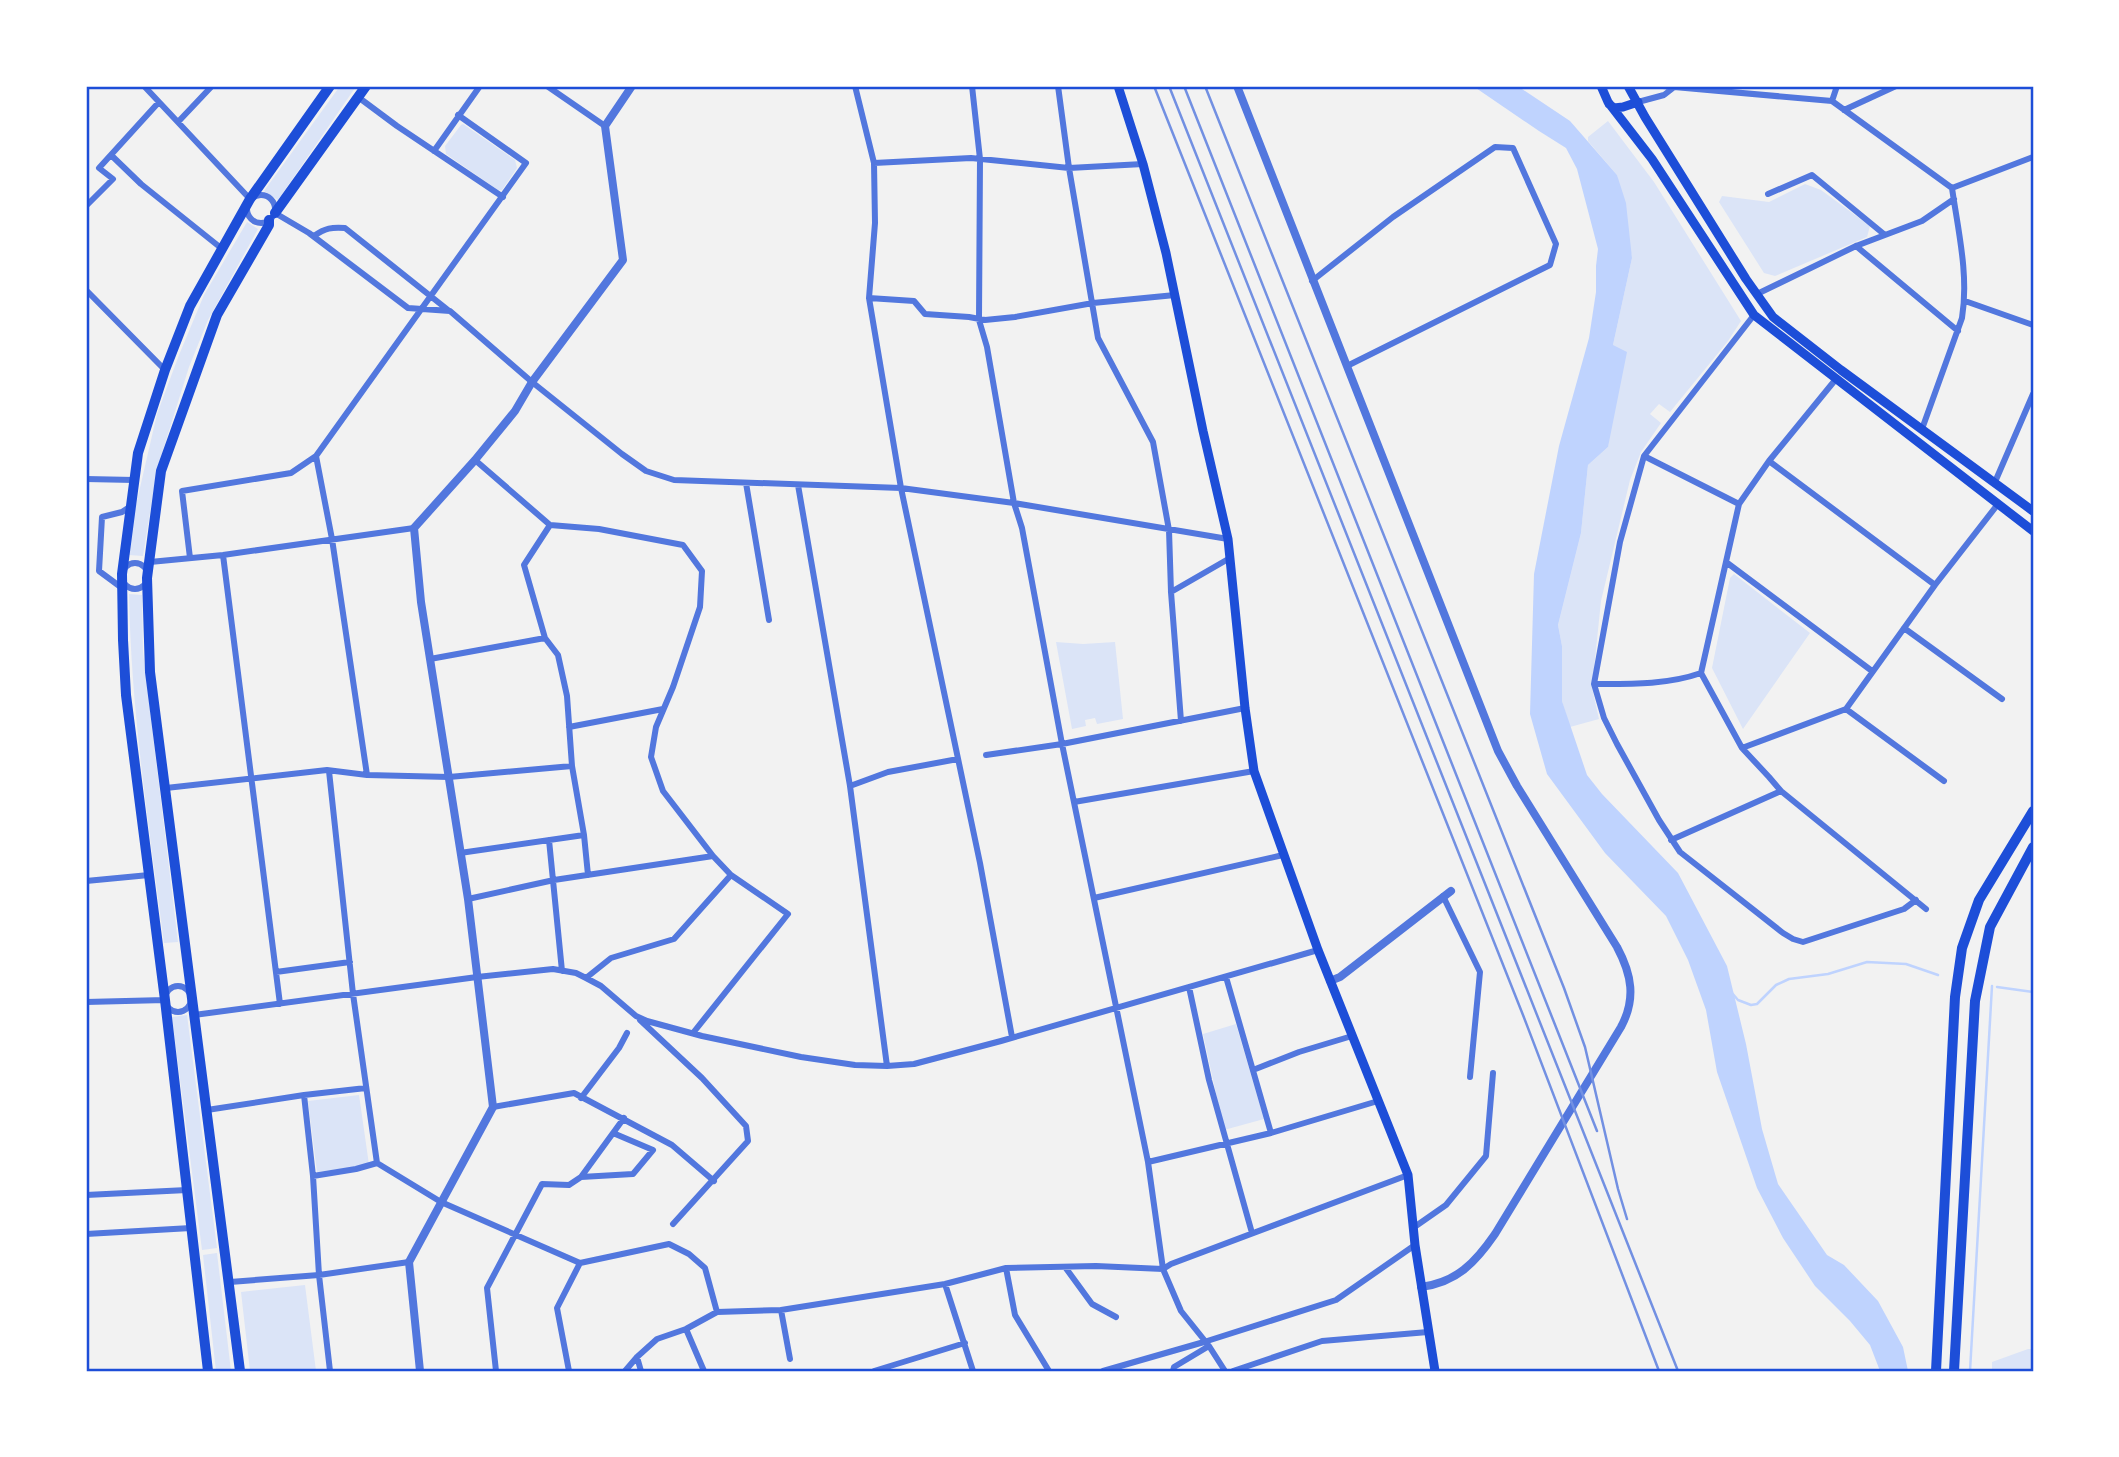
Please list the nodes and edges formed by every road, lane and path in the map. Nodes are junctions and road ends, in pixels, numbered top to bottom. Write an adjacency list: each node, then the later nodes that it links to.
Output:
1 (144, 86): 23 (street)
2 (212, 86): 28 (street)
3 (366, 86): 21 (main road)
4 (480, 86): 27 (street)
5 (547, 86): 29 (street)
6 (632, 86): 29 (street)
7 (855, 86): 34 (street)
8 (972, 86): 33 (street)
9 (1058, 86): 36 (street)
10 (1118, 86): 35 (main road)
11 (1237, 86): 48 (street)
12 (1601, 86): 24 (main road)
13 (1608, 86): 24 (main road)
14 (1628, 86): 25 (main road)
15 (1663, 86): 19 (street)
16 (1837, 86): 22 (street)
17 (1896, 86): 26 (street)
18 (326, 87): 40 (main road)
19 (1674, 87): 20 (street); 25 (street)
20 (1745, 89): 22 (street)
21 (358, 97): 30 (street); 43 (main road)
22 (1832, 101): 26 (street)
23 (159, 102): 28 (street); 31 (street)
24 (1608, 102): 25 (main road); 58 (main road)
25 (1638, 102): 50 (main road)
26 (1844, 110): 37 (street)
27 (458, 115): 30 (street); 39 (street)
28 (178, 122): 40 (street)
29 (605, 126): 65 (street)
30 (434, 151): 39 (street)
31 (111, 155): 42 (street); 47 (street)
32 (2033, 157): 37 (street)
33 (980, 159): 34 (street); 36 (street); 59 (street)
34 (874, 163): 53 (street)
35 (1143, 164): 36 (street); 51 (main road)
36 (1069, 168): 55 (street)
37 (1952, 188): 41 (street)
38 (1768, 194): 44 (street)
39 (503, 197): 52 (street)
40 (250, 199): 43 (street); 43 (street); 47 (main road)
41 (1954, 199): 44 (street); 54 (street)
42 (86, 206)
43 (272, 217): 45 (street); 92 (main road)
44 (1885, 235): 46 (street)
45 (314, 236): 52 (street); 56 (street)
46 (1856, 246): 50 (street); 61 (street)
47 (221, 248): 63 (main road)
48 (1312, 281): 62 (street); 62 (street)
49 (86, 290): 63 (street)
50 (1756, 294): 67 (main road)
51 (1175, 295): 55 (street); 88 (main road)
52 (431, 296): 56 (street); 57 (street)
53 (869, 298): 59 (street); 77 (street)
54 (1965, 301): 60 (street); 61 (street)
55 (1093, 303): 59 (street); 85 (street)
56 (421, 309): 57 (street); 68 (street)
57 (450, 311): 65 (street)
58 (1754, 315): 64 (main road); 69 (street)
59 (979, 320): 78 (street)
60 (2033, 325)
61 (1958, 331): 67 (street)
62 (1347, 366): 204 (street)
63 (165, 370): 73 (main road)
64 (1836, 379): 71 (street); 80 (main road)
65 (531, 382): 70 (street); 75 (street)
66 (2033, 394): 74 (street)
67 (1922, 429): 74 (main road)
68 (316, 456): 87 (street); 90 (street)
69 (1644, 456): 79 (street); 105 (street)
70 (475, 460): 83 (street); 84 (street)
71 (1769, 461): 79 (street); 96 (street)
72 (86, 479): 73 (street)
73 (134, 480): 81 (main road)
74 (1995, 482): 82 (main road)
75 (746, 483): 76 (street); 99 (street)
76 (798, 485): 77 (street); 123 (street)
77 (901, 488): 78 (street); 115 (street)
78 (1014, 503): 85 (street); 112 (street)
79 (1739, 504): 93 (street)
80 (1998, 504): 86 (main road); 96 (street)
81 (131, 506): 94 (main road); 97 (street)
82 (2033, 512)
83 (550, 525): 101 (street); 107 (street)
84 (414, 528): 87 (street); 102 (street)
85 (1169, 530): 88 (street); 98 (street)
86 (2033, 531)
87 (332, 539): 89 (street); 119 (street)
88 (1228, 539): 91 (main road)
89 (223, 555): 90 (street); 121 (street)
90 (190, 558): 92 (street)
91 (1230, 558): 98 (street); 108 (main road)
92 (150, 562): 95 (main road)
93 (1726, 562): 103 (street); 104 (street)
94 (122, 574): 95 (street); 95 (street); 97 (main road)
95 (147, 578): 124 (main road)
96 (1935, 585): 100 (street)
97 (121, 588): 135 (main road)
98 (1171, 592): 110 (street)
99 (769, 620)
100 (1904, 628): 103 (street); 106 (street)
101 (544, 638): 102 (street); 111 (street)
102 (430, 659): 120 (street)
103 (1872, 671): 109 (street)
104 (1701, 673): 105 (street); 113 (street)
105 (1594, 684): 130 (street)
106 (2002, 699)
107 (663, 709): 111 (street); 134 (street)
108 (1245, 709): 110 (street); 118 (main road)
109 (1846, 709): 113 (street); 122 (street)
110 (1181, 721): 112 (street)
111 (569, 727): 116 (street)
112 (1062, 744): 114 (street); 126 (street)
113 (1742, 748): 125 (street)
114 (986, 755)
115 (958, 759): 123 (street); 165 (street)
116 (572, 766): 120 (street); 128 (street)
117 (329, 771): 119 (street); 121 (street); 146 (street)
118 (1254, 771): 126 (street); 133 (main road)
119 (367, 775): 120 (street)
120 (449, 777): 132 (street)
121 (251, 778): 124 (street); 148 (street)
122 (1944, 780)
123 (850, 786): 166 (street)
124 (166, 788): 155 (main road)
125 (1781, 791): 130 (street); 143 (street)
126 (1074, 802): 141 (street)
127 (2033, 811): 231 (highway)
128 (584, 835): 129 (street); 136 (street)
129 (549, 840): 132 (street); 138 (street)
130 (1671, 840): 143 (street)
131 (2033, 847): 232 (highway)
132 (460, 853): 142 (street)
133 (1283, 855): 141 (street); 145 (main road)
134 (713, 856): 136 (street); 137 (street)
135 (149, 875): 139 (street); 156 (main road)
136 (587, 875): 138 (street)
137 (731, 875): 151 (street); 163 (street)
138 (554, 880): 142 (street); 147 (street)
139 (86, 881)
140 (1447, 893): 152 (street); 169 (street)
141 (1094, 898): 159 (street)
142 (468, 899): 149 (street)
143 (1916, 900): 144 (street)
144 (1926, 909)
145 (1318, 950): 150 (street); 152 (main road)
146 (350, 962): 148 (street); 154 (street)
147 (562, 971): 149 (street); 151 (street)
148 (276, 972): 158 (street)
149 (477, 977): 154 (street); 174 (street)
150 (1226, 977): 153 (street); 167 (street)
151 (586, 978): 161 (street)
152 (1330, 981): 164 (main road)
153 (1189, 987): 159 (street); 179 (street)
154 (353, 994): 158 (street); 170 (street)
155 (191, 995): 156 (street); 156 (street); 160 (main road)
156 (165, 1000): 157 (street); 186 (main road)
157 (86, 1002)
158 (280, 1003): 160 (street)
159 (1116, 1007): 165 (street); 180 (street)
160 (194, 1015): 175 (main road)
161 (636, 1016): 163 (street); 185 (street)
162 (627, 1033): 172 (street)
163 (693, 1033): 166 (street)
164 (1352, 1036): 167 (street); 173 (main road)
165 (1013, 1037): 166 (street)
166 (887, 1066)
167 (1253, 1070): 178 (street)
168 (1493, 1073): 191 (street)
169 (1470, 1077)
170 (366, 1088): 171 (street); 181 (street)
171 (304, 1095): 175 (street); 183 (street)
172 (581, 1098): 174 (street); 176 (street)
173 (1377, 1101): 178 (street); 182 (main road)
174 (493, 1107): 188 (street)
175 (207, 1110): 202 (main road)
176 (624, 1118): 177 (street); 185 (street)
177 (614, 1133): 184 (street); 184 (street)
178 (1271, 1133): 179 (street)
179 (1226, 1143): 180 (street); 192 (street)
180 (1148, 1162): 200 (street)
181 (377, 1163): 183 (street); 188 (street)
182 (1408, 1175): 191 (main road); 192 (street)
183 (313, 1176): 201 (street)
184 (581, 1177): 194 (street)
185 (714, 1181): 189 (street)
186 (187, 1190): 187 (street); 190 (main road)
187 (86, 1195)
188 (440, 1202): 194 (street); 196 (street)
189 (673, 1224)
190 (191, 1228): 193 (street); 214 (main road)
191 (1413, 1228): 195 (main road)
192 (1252, 1233): 200 (street)
193 (86, 1234)
194 (514, 1235): 197 (street); 218 (street)
195 (1415, 1245): 204 (main road); 211 (street)
196 (409, 1262): 201 (street); 217 (street)
197 (580, 1263): 206 (street); 219 (street)
198 (1065, 1267): 199 (street); 200 (street); 207 (street)
199 (1006, 1268): 203 (street); 225 (street)
200 (1163, 1269): 211 (street)
201 (319, 1275): 202 (street); 216 (street)
202 (230, 1282): 215 (main road)
203 (944, 1284): 205 (street); 210 (street)
204 (1421, 1287): 209 (main road)
205 (780, 1310): 206 (street); 213 (street)
206 (717, 1312): 208 (street)
207 (1115, 1317)
208 (686, 1329): 212 (street); 222 (street)
209 (1428, 1332): 229 (street); 230 (main road)
210 (965, 1343): 223 (street); 224 (street)
211 (1206, 1344): 226 (street); 227 (street); 228 (street)
212 (637, 1357): 220 (street); 221 (street)
213 (790, 1359)
214 (208, 1371)
215 (240, 1371)
216 (330, 1371)
217 (420, 1371)
218 (496, 1371)
219 (569, 1371)
220 (625, 1371)
221 (641, 1371)
222 (704, 1371)
223 (874, 1371)
224 (973, 1371)
225 (1049, 1371)
226 (1103, 1371)
227 (1173, 1371)
228 (1225, 1371)
229 (1233, 1371)
230 (1435, 1371)
231 (1936, 1371)
232 (1954, 1371)

